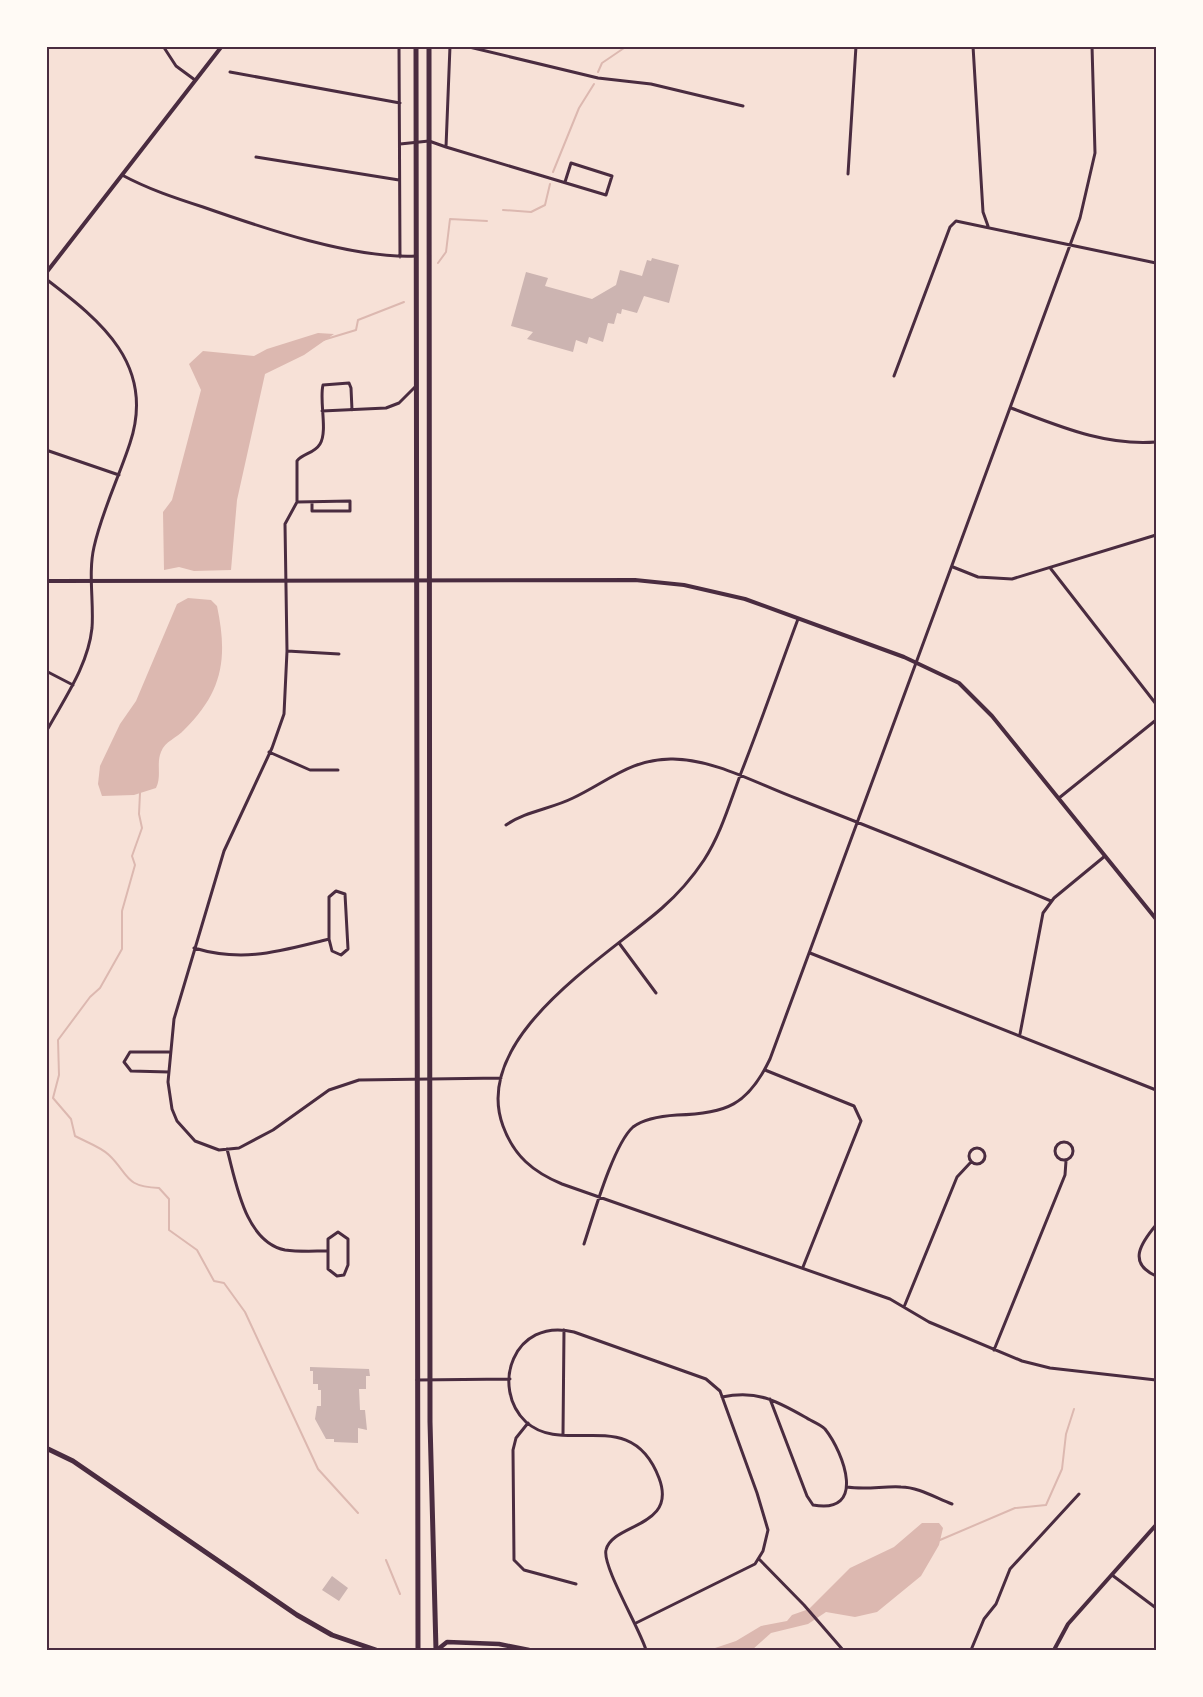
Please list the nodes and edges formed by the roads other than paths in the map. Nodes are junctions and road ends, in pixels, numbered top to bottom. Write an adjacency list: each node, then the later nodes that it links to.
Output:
1 (163, 46): 12 (street)
2 (222, 46): 12 (street)
3 (399, 46): 13 (street)
4 (416, 46): 16 (main road)
5 (429, 46): 15 (main road)
6 (450, 46): 18 (street)
7 (465, 46): 14 (street)
8 (856, 46): 20 (street)
9 (973, 46): 24 (street)
10 (1092, 46): 25 (street)
11 (230, 72): 13 (street)
12 (195, 80): 21 (street)
13 (399, 103): 17 (street)
14 (743, 106)
15 (429, 141): 16 (street); 18 (street); 48 (main road)
16 (416, 142): 17 (street); 26 (main road)
17 (400, 144): 22 (street)
18 (446, 147): 23 (street)
19 (255, 157): 22 (street)
20 (848, 174)
21 (122, 175): 27 (street); 29 (street)
22 (400, 180): 27 (street)
23 (565, 182): 23 (street)
24 (989, 227): 25 (street); 31 (street)
25 (1072, 245): 28 (street); 33 (street)
26 (416, 256): 27 (street); 32 (main road)
27 (400, 257)
28 (1156, 263)
29 (46, 273)
30 (46, 279): 38 (street)
31 (894, 376)
32 (416, 386): 34 (street); 47 (main road)
33 (1011, 408): 36 (street); 42 (street)
34 (352, 410): 35 (street); 35 (street)
35 (322, 411): 39 (street)
36 (1156, 442)
37 (46, 450): 38 (street)
38 (118, 475): 45 (street)
39 (297, 502): 40 (street); 46 (street)
40 (312, 502): 40 (street)
41 (1156, 535): 43 (street)
42 (953, 567): 43 (street); 52 (street)
43 (1051, 570): 55 (street)
44 (46, 581): 45 (street)
45 (92, 581): 46 (street); 54 (street)
46 (287, 581): 47 (street); 50 (street)
47 (416, 581): 48 (street); 76 (main road)
48 (429, 581): 49 (street); 77 (main road)
49 (798, 619): 52 (street); 60 (street)
50 (287, 651): 51 (street); 58 (street)
51 (339, 654)
52 (917, 663): 61 (street); 62 (street)
53 (46, 671): 54 (street)
54 (73, 685): 57 (street)
55 (1156, 704)
56 (1156, 720): 61 (street)
57 (46, 732)
58 (269, 752): 59 (street); 69 (street)
59 (338, 770)
60 (740, 777): 62 (street); 63 (street); 68 (street)
61 (1059, 798): 64 (street)
62 (859, 823): 65 (street); 70 (street)
63 (506, 825)
64 (1105, 856): 65 (street); 66 (street)
65 (1051, 901): 72 (street)
66 (1156, 919)
67 (329, 939): 67 (street); 69 (street)
68 (619, 943): 71 (street); 78 (street)
69 (194, 948): 73 (street)
70 (810, 953): 72 (street); 74 (street)
71 (656, 993)
72 (1020, 1035): 79 (street)
73 (170, 1052): 75 (street); 75 (street)
74 (765, 1070): 83 (street); 87 (street)
75 (169, 1072): 80 (street)
76 (417, 1077): 77 (street); 80 (street); 93 (main road)
77 (430, 1077): 78 (street); 94 (main road)
78 (501, 1078): 83 (street)
79 (1156, 1090)
80 (227, 1149): 86 (street)
81 (1066, 1161): 81 (street); 91 (street)
82 (971, 1162): 82 (street); 89 (street)
83 (601, 1197): 85 (street); 87 (street)
84 (1156, 1225): 88 (street)
85 (584, 1245)
86 (327, 1251): 86 (street)
87 (803, 1267): 89 (street)
88 (1156, 1276)
89 (904, 1306): 91 (street)
90 (564, 1330): 92 (street); 96 (street); 99 (street)
91 (994, 1350): 95 (street)
92 (510, 1379): 94 (street); 98 (street)
93 (417, 1380): 94 (street); 111 (main road)
94 (430, 1380): 112 (main road)
95 (1156, 1380)
96 (722, 1397): 97 (street); 105 (street)
97 (770, 1399): 101 (street); 101 (street)
98 (528, 1423): 99 (street); 107 (street)
99 (563, 1434): 109 (street)
100 (46, 1448): 110 (main road)
101 (847, 1487): 103 (street)
102 (1079, 1494): 116 (street)
103 (952, 1504)
104 (1156, 1525): 106 (street)
105 (759, 1559): 109 (street); 115 (street)
106 (1111, 1574): 108 (street); 117 (street)
107 (576, 1584)
108 (1156, 1608)
109 (636, 1623): 114 (street)
110 (376, 1650)
111 (418, 1650)
112 (436, 1650): 113 (main road)
113 (529, 1650)
114 (646, 1650)
115 (843, 1650)
116 (971, 1650)
117 (1054, 1650)

